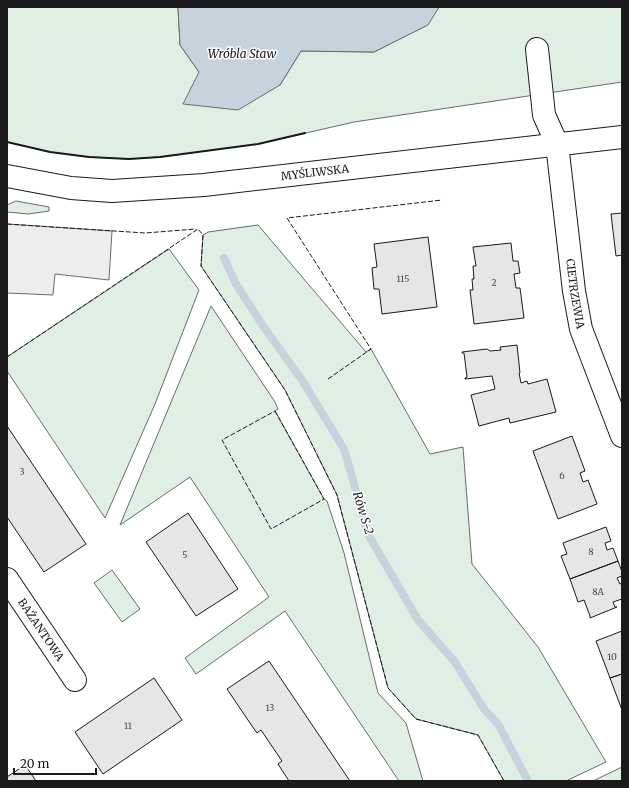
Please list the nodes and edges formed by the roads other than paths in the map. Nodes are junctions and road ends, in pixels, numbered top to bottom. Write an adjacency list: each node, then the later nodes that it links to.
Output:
1 (537, 49): 3 (street, CIETRZEWIA)
2 (622, 136): 3 (street, MYŚLIWSKA)
3 (557, 144): 4 (street, MYŚLIWSKA); 5 (street, CIETRZEWIA)
4 (7, 176)
5 (622, 436)
6 (7, 579): 7 (street, BAŻANTOWA)
7 (76, 680)

